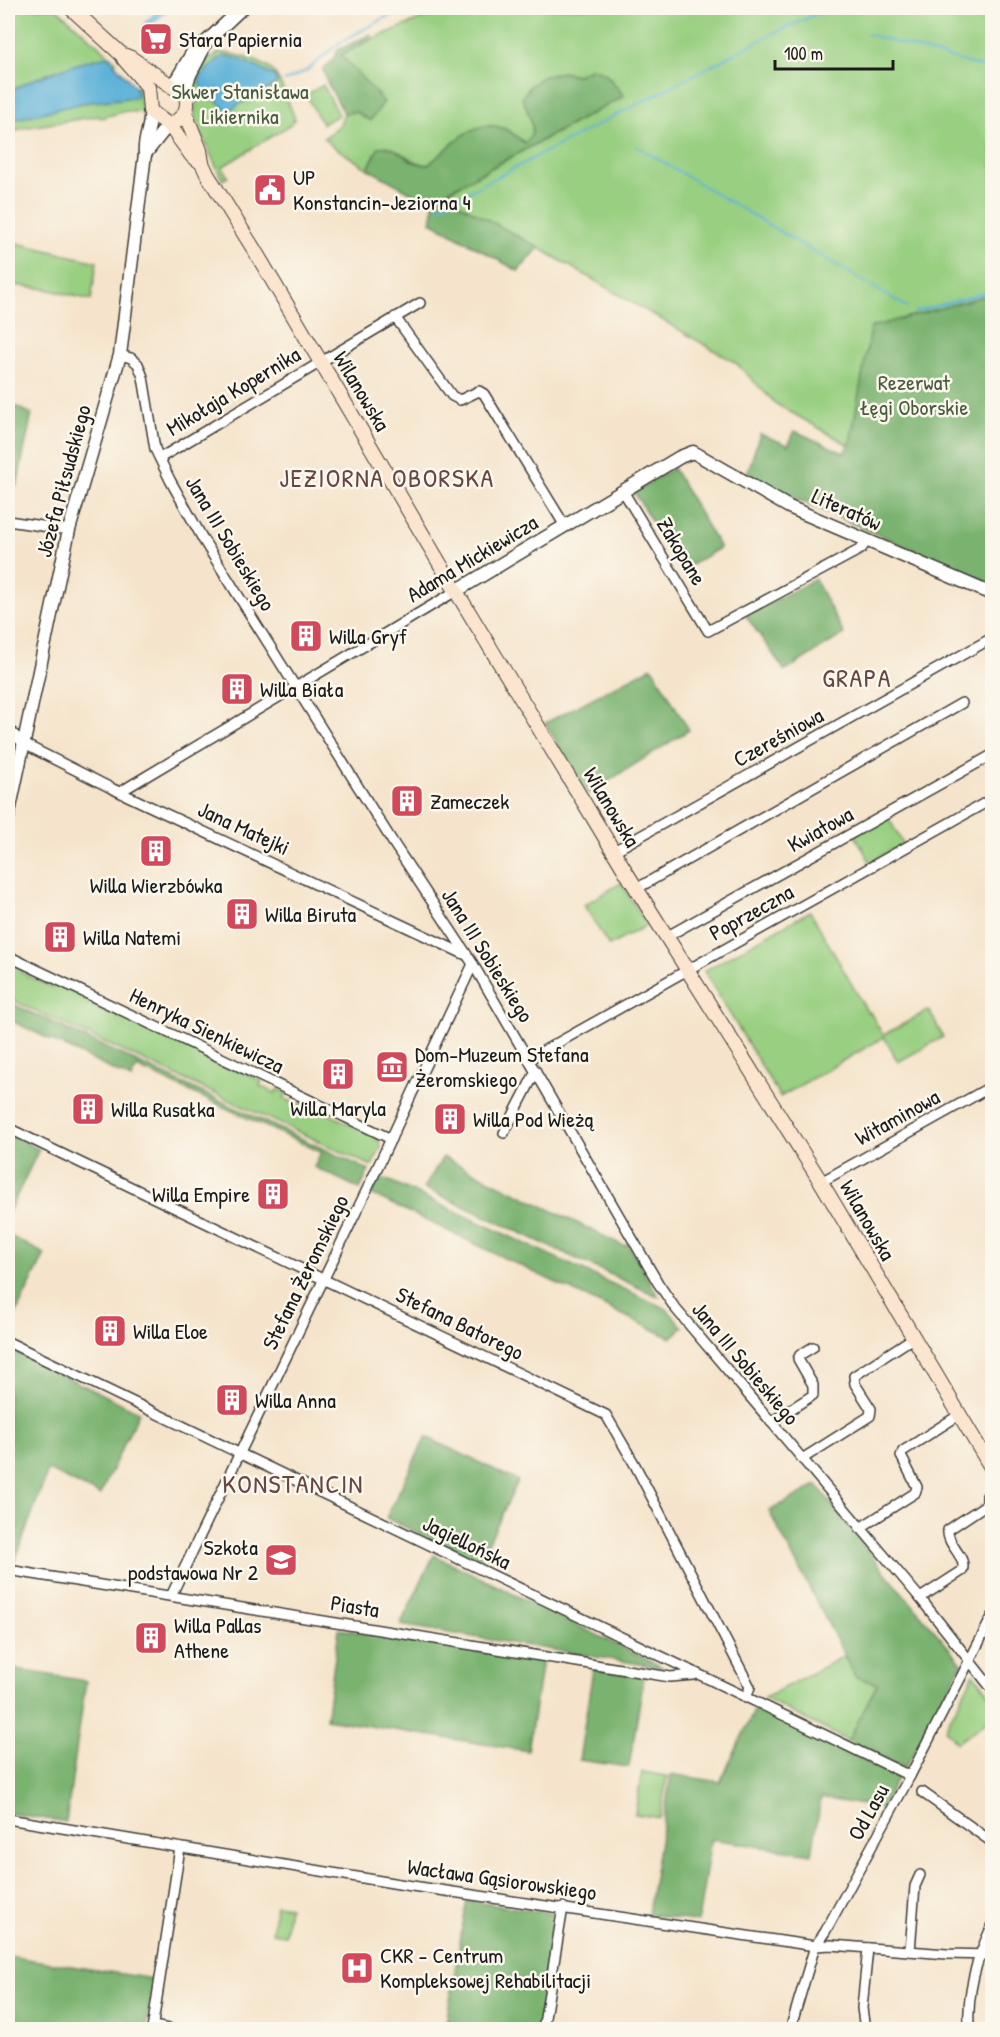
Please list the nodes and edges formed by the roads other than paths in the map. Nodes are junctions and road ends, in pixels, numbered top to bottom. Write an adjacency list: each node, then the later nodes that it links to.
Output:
1 (71, 8): 4 (main road)
2 (242, 8): 3 (street)
3 (204, 43): 5 (street); 6 (street)
4 (121, 54): 5 (main road); 7 (main road)
5 (167, 83): 6 (main road); 7 (main road)
6 (186, 96): 8 (main road)
7 (149, 105): 9 (main road); 10 (street, Józefa Piłsudskiego)
8 (185, 112): 9 (main road); 11 (main road, Wilanowska)
9 (169, 125): 10 (street); 11 (main road, Wilanowska)
10 (145, 154): 14 (street, Józefa Piłsudskiego)
11 (202, 163): 15 (main road, Wilanowska)
12 (420, 303): 13 (street, Mikołaja Kopernika)
13 (395, 317): 15 (street, Mikołaja Kopernika); 20 (street)
14 (120, 355): 17 (street, Jana III Sobieskiego); 21 (street, Józefa Piłsudskiego)
15 (320, 362): 17 (street, Mikołaja Kopernika); 23 (main road, Wilanowska)
16 (691, 452): 18 (street, Adama Mickiewicza); 22 (street, Literatów)
17 (160, 458): 26 (street, Jana III Sobieskiego)
18 (623, 491): 20 (street, Adama Mickiewicza); 22 (street, Zakopane)
19 (8, 521): 21 (street)
20 (565, 526): 23 (street, Adama Mickiewicza)
21 (69, 530): 29 (street, Józefa Piłsudskiego)
22 (867, 541): 24 (street, Literatów)
23 (456, 591): 26 (street, Adama Mickiewicza); 34 (main road, Wilanowska)
24 (993, 594)
25 (993, 639): 34 (street, Czereśniowa)
26 (297, 687): 31 (street, Adama Mickiewicza); 38 (street, Jana III Sobieskiego)
27 (962, 704): 35 (street)
28 (8, 729): 29 (street, Jana Matejki)
29 (24, 744): 31 (street, Jana Matejki); 33 (street, Józefa Piłsudskiego)
30 (993, 755): 36 (street, Kwiatowa)
31 (120, 792): 38 (street, Jana Matejki)
32 (993, 800): 39 (street, Poprzeczna)
33 (8, 817)
34 (614, 851): 35 (main road, Wilanowska)
35 (636, 889): 36 (main road, Wilanowska)
36 (666, 937): 39 (main road, Wilanowska)
37 (8, 956): 45 (street, Henryka Sienkiewicza)
38 (470, 960): 40 (street, Jana III Sobieskiego); 45 (street, Stefana Żeromskiego)
39 (687, 970): 40 (street, Poprzeczna); 46 (main road, Wilanowska)
40 (529, 1059): 41 (street, Jana III Sobieskiego)
41 (536, 1071): 44 (street); 52 (street, Jana III Sobieskiego)
42 (993, 1086): 46 (street, Witaminowa)
43 (8, 1128): 47 (street, Stefana Batorego)
44 (504, 1133)
45 (391, 1139): 47 (street, Stefana Żeromskiego)
46 (821, 1182): 48 (main road, Wilanowska)
47 (324, 1278): 53 (street, Stefana Żeromskiego); 65 (street, Stefana Batorego)
48 (913, 1338): 51 (main road, Wilanowska); 54 (street)
49 (8, 1342): 53 (street, Jagiellońska)
50 (813, 1347): 52 (street)
51 (959, 1415): 55 (main road, Wilanowska); 57 (street)
52 (771, 1422): 54 (street, Jana III Sobieskiego)
53 (240, 1454): 59 (street, Stefana Żeromskiego); 63 (street, Jagiellońska)
54 (802, 1459): 57 (street, Jana III Sobieskiego)
55 (993, 1469)
56 (993, 1493): 60 (street)
57 (860, 1528): 60 (street, Jana III Sobieskiego)
58 (8, 1570): 59 (street, Piasta)
59 (171, 1596): 63 (street, Piasta)
60 (920, 1598): 62 (street, Jana III Sobieskiego)
61 (993, 1617): 62 (street, Od Lasu)
62 (970, 1660): 64 (street, Jana III Sobieskiego); 66 (street, Od Lasu)
63 (696, 1674): 65 (street, Jagiellońska)
64 (993, 1689)
65 (746, 1698): 66 (street, Jagiellońska)
66 (910, 1776): 74 (street, Od Lasu)
67 (922, 1792): 69 (street)
68 (8, 1819): 70 (street, Wacława Gąsiorowskiego)
69 (993, 1842)
70 (180, 1848): 72 (street, Wacława Gąsiorowskiego); 79 (street)
71 (920, 1875): 76 (street)
72 (563, 1907): 74 (street, Wacława Gąsiorowskiego); 81 (street)
73 (993, 1926): 77 (street)
74 (815, 1946): 75 (street, Wacława Gąsiorowskiego); 82 (street, Od Lasu)
75 (868, 1948): 76 (street, Wacława Gąsiorowskiego); 83 (street)
76 (910, 1951): 77 (street, Wacława Gąsiorowskiego)
77 (979, 1955): 78 (street, Wacława Gąsiorowskiego); 84 (street)
78 (993, 1955)
79 (153, 2028): 80 (street)
80 (173, 2030)
81 (543, 2030)
82 (790, 2030)
83 (865, 2030)
84 (969, 2030)

